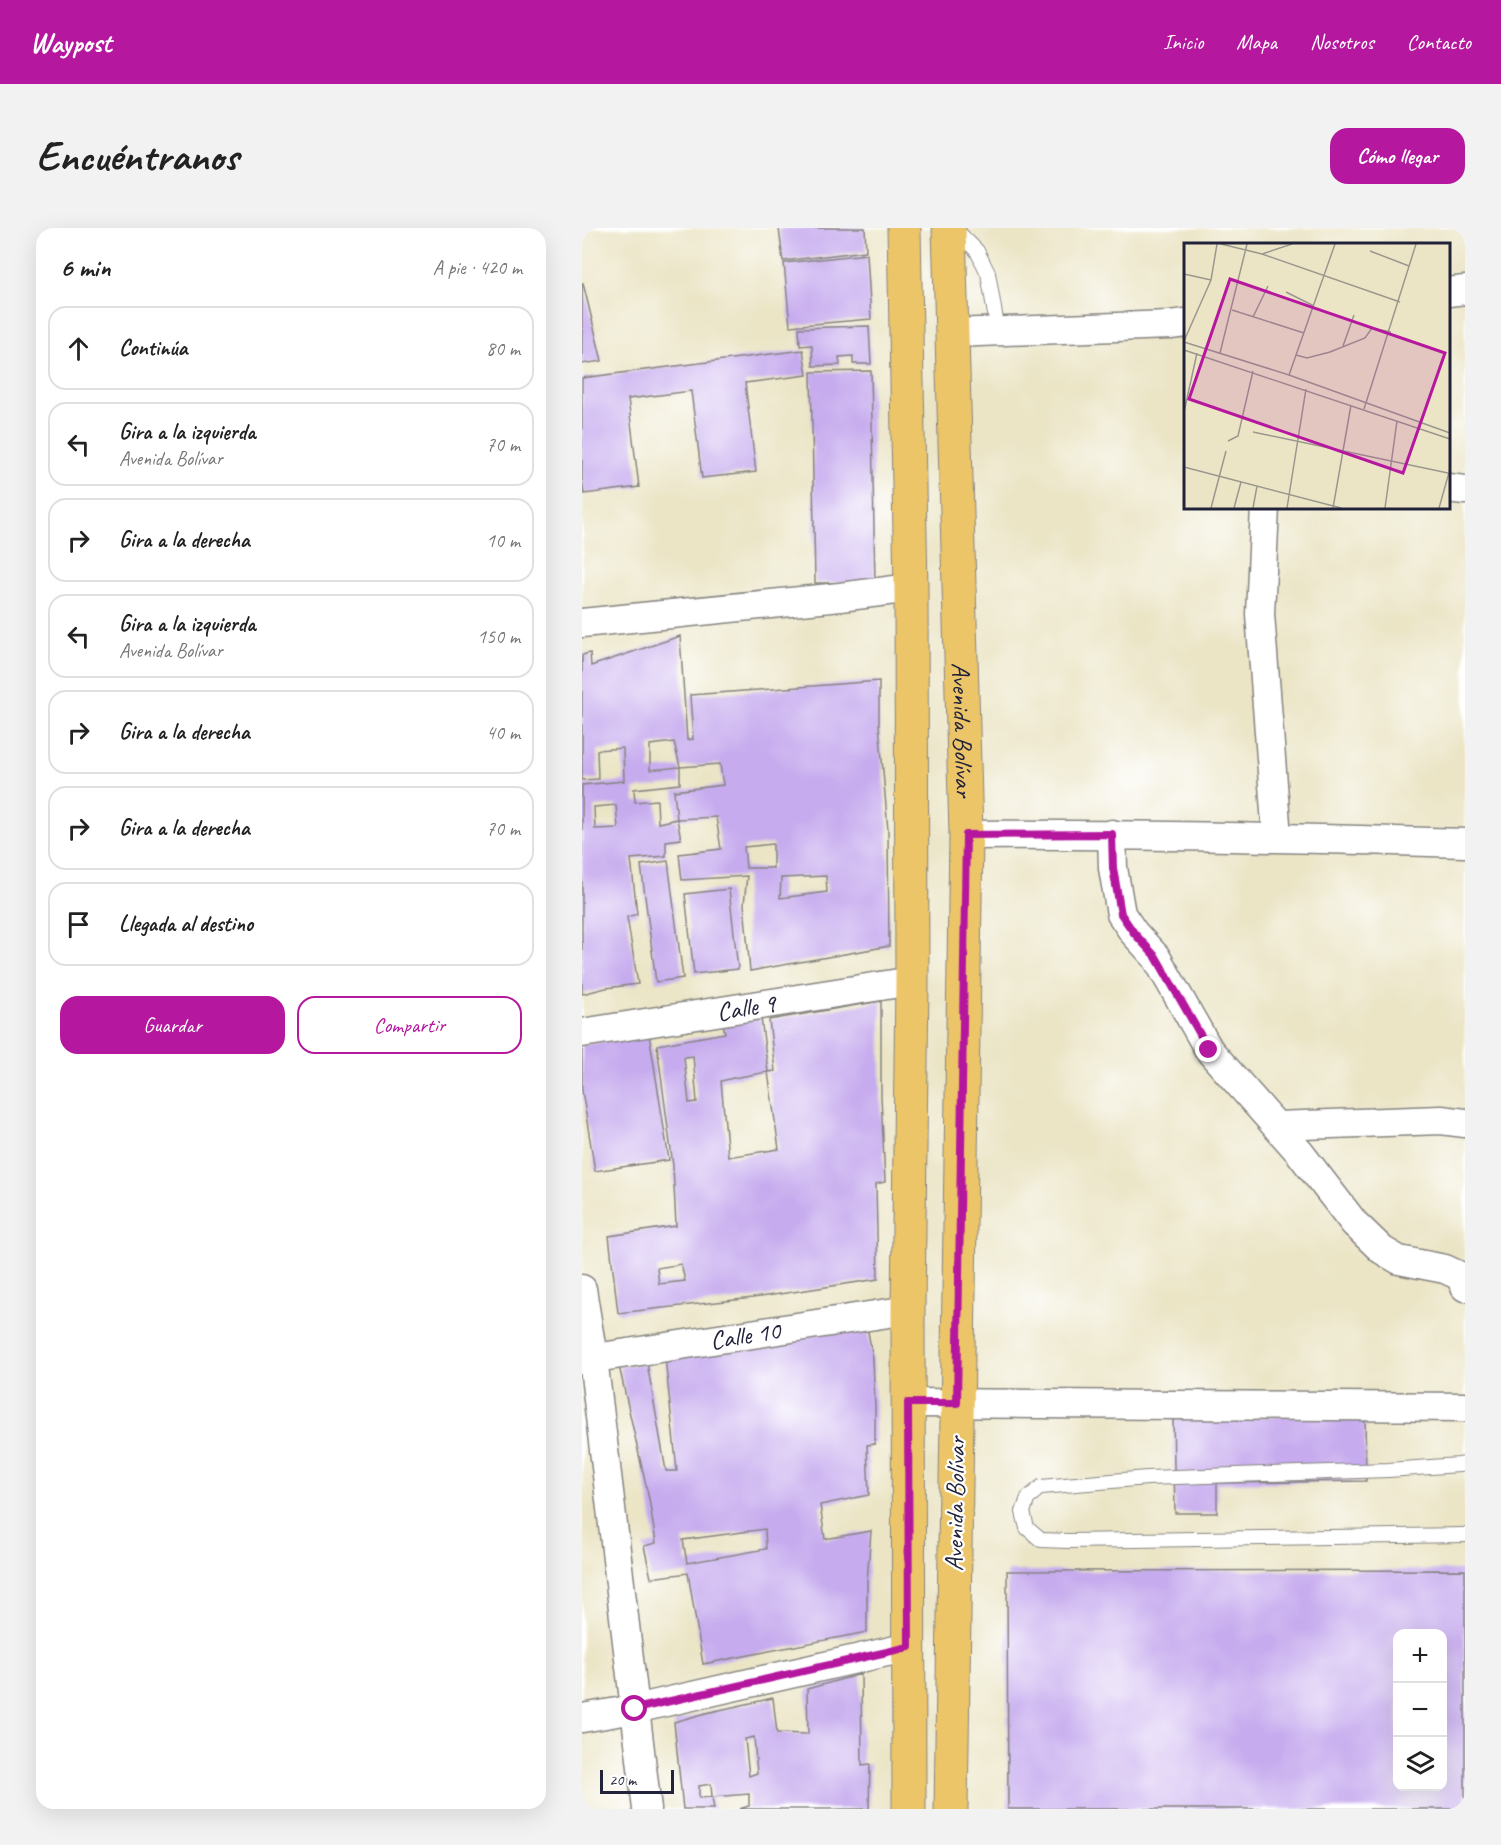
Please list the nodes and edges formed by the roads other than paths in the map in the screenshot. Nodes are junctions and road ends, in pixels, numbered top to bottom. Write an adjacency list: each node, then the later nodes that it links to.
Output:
1 (904, 228): 12 (main road, Avenida Bolívar)
2 (949, 228): 8 (main road, Avenida Bolívar)
3 (954, 228): 7 (lane)
4 (1465, 290): 5 (street)
5 (1450, 292)
6 (1184, 323): 7 (street)
7 (998, 332): 8 (street)
8 (952, 333): 15 (main road, Avenida Bolívar)
9 (1450, 488): 10 (street)
10 (1465, 490)
11 (1265, 508): 16 (street)
12 (911, 588): 13 (street); 18 (main road, Avenida Bolívar)
13 (582, 623)
14 (1112, 834): 15 (street); 16 (street); 21 (street)
15 (966, 835): 27 (main road, Avenida Bolívar)
16 (1277, 837): 17 (street)
17 (1465, 843)
18 (912, 981): 19 (street, Calle 9); 24 (main road, Avenida Bolívar)
19 (582, 1033)
20 (1465, 1122): 21 (street)
21 (1276, 1126): 22 (street)
22 (1465, 1287)
23 (582, 1289): 25 (street)
24 (908, 1310): 25 (street, Calle 10); 26 (main road, Avenida Bolívar)
25 (588, 1359): 32 (street)
26 (908, 1403): 27 (street); 31 (main road, Avenida Bolívar)
27 (957, 1403): 28 (street); 36 (main road, Avenida Bolívar)
28 (1465, 1407)
29 (1465, 1464): 30 (lane)
30 (1465, 1535)
31 (909, 1647): 32 (street); 35 (main road, Avenida Bolívar)
32 (635, 1709): 33 (street); 34 (street)
33 (582, 1718)
34 (647, 1809)
35 (909, 1809)
36 (951, 1809)

